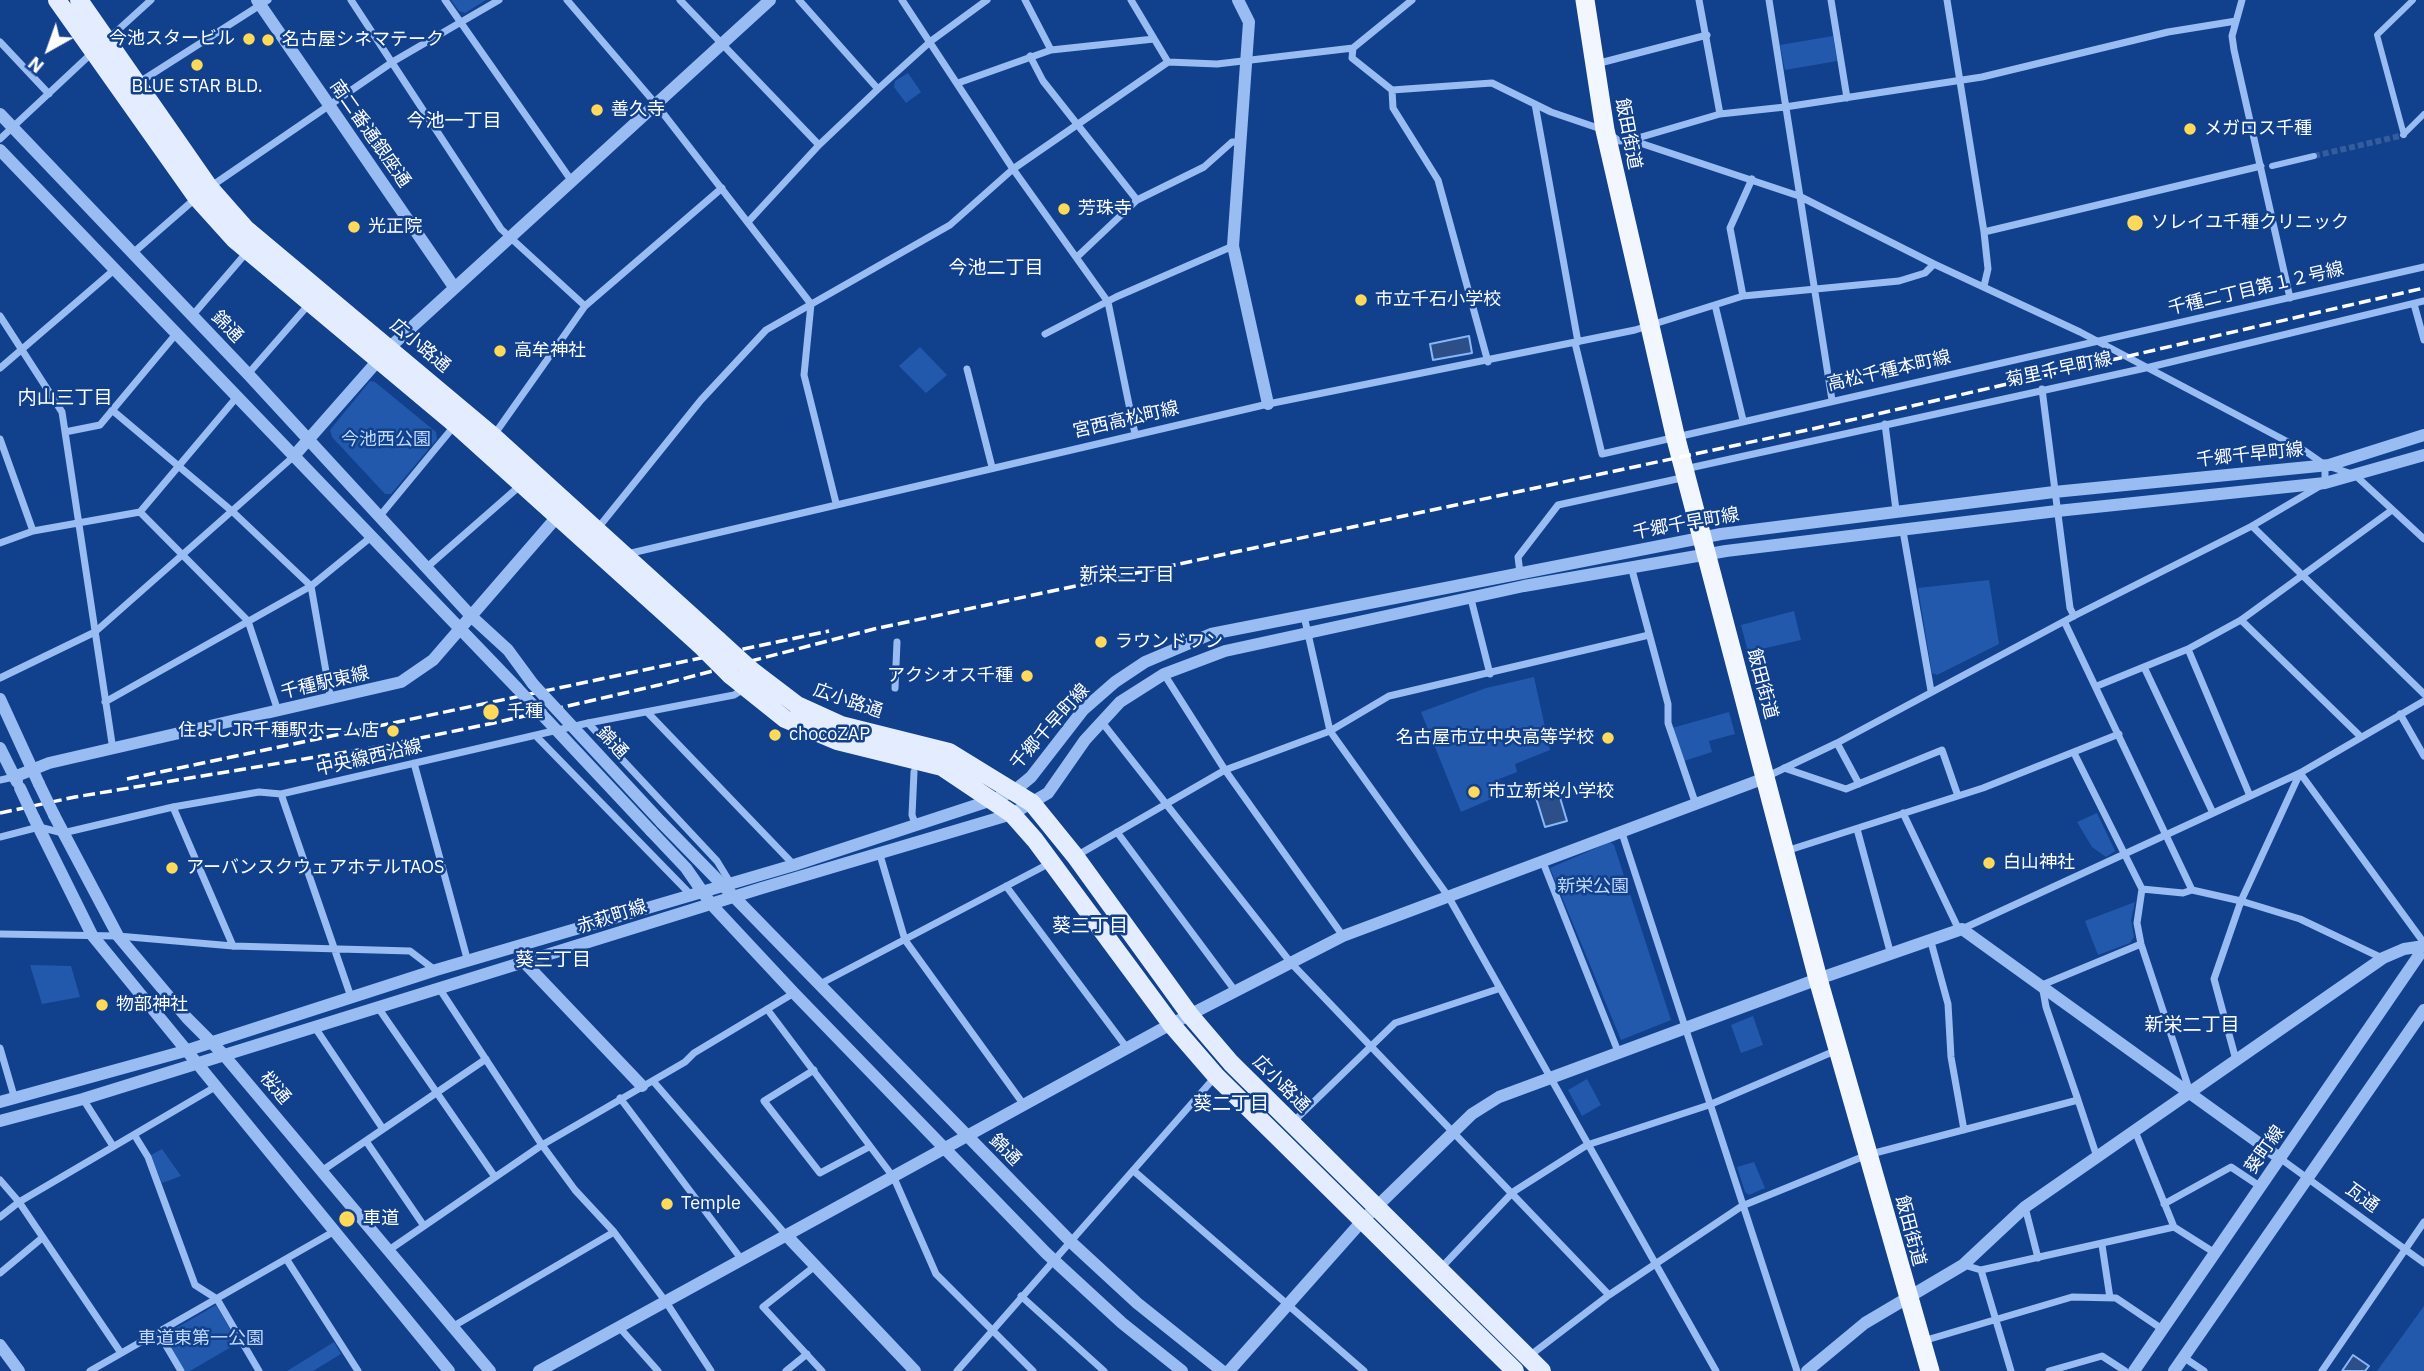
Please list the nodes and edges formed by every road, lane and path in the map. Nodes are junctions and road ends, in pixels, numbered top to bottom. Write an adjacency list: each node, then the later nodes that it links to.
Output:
1 (57, 0): 32 (main road, 広小路通)
2 (79, 0): 32 (main road, 広小路通)
3 (151, 0): 32 (street)
4 (351, 0): 37 (street)
5 (444, 0): 25 (street)
6 (499, 0): 25 (street)
7 (567, 0): 47 (street)
8 (680, 0): 31 (street)
9 (770, 0): 31 (street)
10 (799, 0): 43 (street)
11 (902, 0): 29 (street)
12 (986, 0): 29 (street)
13 (1025, 0): 34 (street)
14 (1131, 0): 28 (street)
15 (1238, 0): 36 (street)
16 (1412, 0): 33 (street)
17 (1585, 0): 39 (highway, 飯田街道)
18 (1699, 0): 27 (street)
19 (1769, 0): 50 (street)
20 (1831, 0): 46 (street)
21 (1947, 0): 40 (street)
22 (2242, 0): 26 (street)
23 (2413, 0): 53 (street)
24 (262, 2): 41 (street); 49 (street, 南二番通銀座通)
25 (460, 22): 37 (street); 67 (street)
26 (2236, 22): 40 (street); 63 (street)
27 (1707, 35): 39 (street); 52 (street)
28 (1154, 39): 34 (street); 38 (street)
29 (931, 41): 42 (street); 43 (street)
30 (0, 42): 45 (street)
31 (720, 45): 47 (street); 60 (street)
32 (100, 46): 41 (main road, 広小路通); 45 (street); 69 (main road, 広小路通)
33 (1353, 48): 36 (street); 44 (street)
34 (1051, 50): 35 (street)
35 (1030, 56): 42 (street); 54 (street)
36 (1248, 58): 38 (street); 59 (street)
37 (394, 61): 49 (street); 74 (street)
38 (1168, 62): 54 (street)
39 (1594, 65): 56 (highway, 飯田街道)
40 (1959, 81): 46 (street); 73 (street)
41 (137, 83): 69 (main road, 広小路通)
42 (958, 83): 65 (street)
43 (878, 89): 60 (street)
44 (1392, 90): 48 (street); 104 (street)
45 (49, 94): 55 (street)
46 (1847, 98): 50 (street)
47 (655, 103): 67 (street); 68 (street)
48 (1535, 104): 56 (street); 101 (street)
49 (329, 106): 69 (street); 83 (street, 南二番通銀座通)
50 (1785, 107): 52 (street); 70 (street)
51 (0, 114): 55 (street, 錦通)
52 (1720, 114): 58 (street)
53 (2424, 114)
54 (1077, 125): 65 (street); 71 (street)
55 (13, 128): 57 (street); 77 (street, 錦通)
56 (1605, 130): 58 (street); 96 (highway, 飯田街道)
57 (0, 139)
58 (1632, 140): 66 (street)
59 (1240, 142): 71 (street); 75 (street)
60 (819, 145): 72 (street)
61 (0, 150): 81 (street, 錦通)
62 (2314, 156): 64 (street)
63 (2261, 166): 73 (street); 86 (street)
64 (2272, 166)
65 (1013, 169): 78 (street); 90 (street)
66 (1752, 179): 70 (street); 85 (street)
67 (571, 180): 74 (street)
68 (722, 188): 72 (street); 93 (street)
69 (203, 193): 76 (main road, 広小路通); 77 (street); 103 (main road, 広小路通)
70 (1799, 195): 79 (street); 84 (street)
71 (1138, 200): 78 (street)
72 (748, 222): 90 (street)
73 (1984, 232): 82 (street)
74 (508, 237): 83 (street); 93 (street)
75 (1233, 246): 88 (street); 112 (street)
76 (248, 251): 89 (main road, 広小路通); 95 (street)
77 (133, 253): 95 (street, 錦通)
78 (1078, 256): 88 (street)
79 (1934, 264): 82 (street); 84 (street, 宮西高松町線)
80 (2424, 267): 86 (street, 千種二丁目第１２号線)
81 (114, 270): 97 (street, 錦通); 102 (street)
82 (1984, 286): 100 (street)
83 (454, 287): 103 (street)
84 (1812, 289): 85 (street, 宮西高松町線); 111 (street)
85 (1743, 296): 92 (street, 宮西高松町線)
86 (2291, 298): 100 (street, 千種二丁目第１２号線)
87 (2424, 301): 91 (street, 菊里千早町線)
88 (1108, 302): 98 (street); 118 (street)
89 (310, 303): 103 (main road, 広小路通); 108 (street)
90 (811, 304): 134 (street); 144 (street)
91 (2414, 304): 99 (street); 105 (street, 菊里千早町線)
92 (1715, 305): 96 (street, 宮西高松町線); 114 (street)
93 (585, 306): 121 (street)
94 (0, 316): 102 (street)
95 (192, 316): 108 (street, 錦通)
96 (1642, 328): 101 (street, 宮西高松町線); 119 (highway, 飯田街道)
97 (176, 334): 110 (street, 錦通); 113 (street)
98 (1045, 334)
99 (2424, 340)
100 (2094, 341): 105 (street); 111 (street, 高松千種本町線)
101 (1577, 343): 104 (street, 宮西高松町線); 119 (street, 高松千種本町線)
102 (21, 349): 106 (street); 117 (street)
103 (384, 354): 115 (main road, 広小路通); 121 (main road, 広小路通); 123 (street)
104 (1488, 362): 112 (street, 宮西高松町線)
105 (2150, 367): 109 (street, 菊里千早町線); 126 (street)
106 (0, 368)
107 (967, 369): 128 (street)
108 (248, 374): 123 (street, 錦通)
109 (2042, 389): 116 (street, 菊里千早町線); 133 (street)
110 (236, 397): 125 (street, 錦通); 127 (street)
111 (1832, 400): 114 (street, 高松千種本町線)
112 (1268, 404): 118 (street, 宮西高松町線)
113 (112, 410): 117 (street); 127 (street)
114 (1743, 420): 119 (street, 高松千種本町線)
115 (455, 424): 132 (main road, 広小路通); 141 (street)
116 (1885, 424): 129 (street, 菊里千早町線); 136 (street)
117 (65, 432): 142 (street)
118 (1135, 434): 128 (street, 宮西高松町線)
119 (1683, 434): 129 (highway, 飯田街道)
120 (2424, 435): 126 (street, 千郷千早町線)
121 (493, 436): 135 (main road, 広小路通)
122 (0, 439): 145 (street)
123 (309, 442): 125 (street); 141 (street, 錦通)
124 (2424, 455): 130 (street, 千郷千早町線)
125 (293, 457): 140 (street); 147 (street, 錦通)
126 (2325, 465): 130 (street); 131 (street); 133 (street, 千郷千早町線)
127 (180, 466): 139 (street); 140 (street)
128 (992, 467): 134 (street, 宮西高松町線)
129 (1691, 471): 150 (highway, 飯田街道); 155 (street, 菊里千早町線)
130 (2355, 475): 131 (street, 千郷千早町線); 137 (street)
131 (2325, 483): 138 (street, 千郷千早町線); 143 (street)
132 (522, 484): 135 (main road, 広小路通); 153 (street)
133 (2054, 492): 136 (street, 千郷千早町線); 138 (street)
134 (836, 503): 152 (street, 宮西高松町線)
135 (563, 509): 144 (main road, 広小路通); 161 (street, 千種駅東線); 177 (main road, 広小路通, bridge)
136 (1896, 510): 150 (street, 千郷千早町線)
137 (2392, 510): 148 (street); 156 (street)
138 (2057, 511): 146 (street, 千郷千早町線); 160 (street)
139 (140, 512): 142 (street); 151 (street)
140 (233, 512): 151 (street); 157 (street)
141 (379, 517): 153 (street, 錦通)
142 (79, 523): 145 (street); 166 (street)
143 (2252, 526): 156 (street); 160 (street)
144 (598, 528): 152 (main road, 広小路通)
145 (33, 531): 149 (street)
146 (1903, 531): 150 (street, 千郷千早町線); 178 (street)
147 (371, 537): 157 (street); 165 (street, 錦通)
148 (2424, 539)
149 (0, 543)
150 (1705, 546): 154 (street, 千郷千早町線); 155 (street, 千郷千早町線); 204 (highway, 飯田街道)
151 (183, 554): 163 (street); 166 (street)
152 (626, 554): 208 (main road, 広小路通, bridge)
153 (426, 568): 161 (street, 錦通)
154 (1632, 570): 158 (street, 千郷千早町線); 168 (street)
155 (1520, 573): 159 (street, 千郷千早町線)
156 (2301, 576): 162 (street); 179 (street)
157 (311, 586): 163 (street); 181 (street)
158 (1471, 598): 167 (street, 千郷千早町線); 173 (street)
159 (1304, 616): 167 (street); 208 (street, 千郷千早町線)
160 (2074, 616): 164 (street)
161 (472, 617): 165 (street, 千種駅東線); 222 (street, 錦通, bridge)
162 (2241, 620): 170 (street); 192 (street)
163 (248, 621): 183 (street); 184 (street)
164 (2064, 623): 175 (street); 178 (street)
165 (461, 630): 181 (street, 千種駅東線); 222 (street, 錦通, bridge)
166 (95, 632): 174 (street); 183 (street)
167 (1308, 634): 172 (street, 千郷千早町線); 189 (street)
168 (1649, 635): 173 (street); 213 (street)
169 (897, 642): 176 (street)
170 (2188, 649): 171 (street); 211 (street)
171 (2144, 667): 175 (street); 218 (street)
172 (1164, 674): 187 (street, 千郷千早町線); 201 (street)
173 (1490, 674): 189 (street)
174 (0, 678)
175 (2096, 686): 190 (street)
176 (895, 688)
177 (744, 689): 185 (street, 中央線西沿線); 212 (main road, 広小路通)
178 (1931, 691): 193 (street)
179 (2424, 694)
180 (0, 699): 200 (street)
181 (331, 700): 184 (street, 千種駅東線)
182 (2424, 701): 186 (street)
183 (106, 702): 195 (street)
184 (278, 712): 195 (street, 千種駅東線)
185 (649, 714): 188 (street, 中央線西沿線); 235 (street)
186 (2400, 715): 192 (street); 197 (street)
187 (1101, 721): 214 (street, 千郷千早町線); 215 (street)
188 (588, 723): 191 (street, 中央線西沿線); 236 (street)
189 (1330, 731): 201 (street); 242 (street)
190 (2119, 734): 196 (street); 227 (street)
191 (536, 736): 198 (street, 中央線西沿線); 240 (street)
192 (2361, 737): 203 (street)
193 (1837, 743): 199 (street); 207 (street)
194 (0, 748): 206 (street)
195 (113, 750): 200 (street, 千種駅東線)
196 (2074, 753): 210 (street); 232 (street)
197 (2424, 756)
198 (414, 763): 209 (street, 中央線西沿線); 259 (street)
199 (1784, 768): 204 (street); 207 (street)
200 (33, 770): 206 (street, 千種駅東線); 226 (street, 桜通, bridge)
201 (1225, 770): 215 (street); 249 (street)
202 (914, 772): 221 (street)
203 (2300, 773): 211 (street); 243 (street); 255 (street)
204 (1765, 778): 213 (street); 229 (highway, 飯田街道)
205 (0, 780): 206 (street)
206 (17, 783): 220 (street, bridge)
207 (1859, 784): 210 (street)
208 (1014, 791): 212 (street, 赤萩町線); 214 (main road, 広小路通)
209 (281, 794): 216 (street, 中央線西沿線); 256 (street)
210 (1958, 796): 217 (street)
211 (2250, 796): 218 (street)
212 (992, 800): 219 (main road, 広小路通); 221 (street, 赤萩町線)
213 (1695, 802): 224 (street)
214 (1032, 803): 219 (street, 千郷千早町線); 231 (main road, 広小路通)
215 (1167, 804): 225 (street); 261 (street)
216 (173, 807): 226 (street, 中央線西沿線); 253 (street)
217 (1903, 813): 223 (street); 245 (street)
218 (2213, 813): 227 (street)
219 (1012, 814): 230 (street, 赤萩町線); 234 (main road, 広小路通)
220 (36, 823): 226 (street, 中央線西沿線); 228 (street, 中央線西沿線); 247 (street)
221 (916, 825): 235 (street, 赤萩町線)
222 (656, 827): 236 (street, 錦通); 240 (street, 錦通)
223 (1857, 829): 229 (street); 257 (street)
224 (1621, 830): 233 (street); 277 (street)
225 (1117, 832): 231 (street); 268 (street)
226 (63, 833): 248 (street, 桜通)
227 (2166, 835): 232 (street); 239 (street)
228 (0, 837)
229 (1785, 851): 263 (highway, 飯田街道)
230 (880, 855): 241 (street, 赤萩町線); 250 (street)
231 (1075, 856): 274 (main road, 広小路通)
232 (2123, 857): 238 (street); 245 (street)
233 (1542, 860): 242 (street); 285 (street)
234 (1052, 862): 237 (street); 275 (main road, 広小路通)
235 (794, 865): 236 (street, 赤萩町線)
236 (726, 884): 240 (street, 赤萩町線); 241 (street, 錦通)
237 (1006, 886): 250 (street); 281 (street)
238 (2142, 889): 239 (street); 252 (street)
239 (2192, 890): 243 (street)
240 (696, 893): 244 (street, 錦通); 254 (street, 赤萩町線)
241 (735, 896): 244 (street, 赤萩町線); 264 (street, 錦通)
242 (1448, 896): 249 (street); 267 (street)
243 (2241, 901): 258 (street); 287 (street)
244 (711, 904): 260 (street, 赤萩町線); 269 (street, 錦通)
245 (1961, 930): 251 (street); 265 (street)
246 (0, 933): 247 (street)
247 (92, 935): 248 (street); 283 (street)
248 (118, 936): 253 (street); 278 (street, 桜通)
249 (1343, 936): 261 (street)
250 (905, 940): 264 (street); 301 (street)
251 (1931, 942): 257 (street); 307 (street)
252 (2141, 944): 265 (street); 294 (street)
253 (233, 946): 256 (street)
254 (518, 946): 259 (street, 赤萩町線); 260 (street)
255 (2424, 946): 258 (street); 319 (street, 葵町線)
256 (334, 947): 262 (street); 270 (street)
257 (1892, 955): 263 (street)
258 (2383, 958): 287 (street)
259 (468, 962): 262 (street, 赤萩町線)
260 (525, 963): 266 (street, 赤萩町線); 292 (street)
261 (1291, 963): 268 (street); 279 (street)
262 (436, 971): 270 (street, 赤萩町線)
263 (1818, 979): 277 (street); 282 (highway, 飯田街道)
264 (820, 984): 310 (street, 錦通)
265 (2042, 985): 294 (street); 299 (street)
266 (439, 988): 271 (street, 赤萩町線); 286 (street)
267 (1498, 989): 279 (street); 291 (street)
268 (1236, 992): 274 (street)
269 (794, 993): 272 (street); 316 (street, 錦通)
270 (352, 997): 278 (street, 赤萩町線)
271 (379, 1009): 276 (street, 赤萩町線); 295 (street)
272 (767, 1009): 289 (street); 292 (street)
273 (2423, 1014): 324 (street)
274 (1189, 1016): 275 (street); 304 (main road, 広小路通)
275 (1171, 1024): 281 (street); 290 (main road, 広小路通)
276 (314, 1026): 284 (street, 赤萩町線); 305 (street)
277 (1686, 1030): 285 (street); 302 (street)
278 (211, 1042): 283 (street, 赤萩町線); 284 (street, 桜通)
279 (1371, 1045): 304 (street); 306 (street)
280 (0, 1048): 296 (street)
281 (1127, 1048): 301 (street)
282 (1839, 1049): 302 (street); 317 (highway, 飯田街道)
283 (185, 1051): 288 (street); 296 (street, 赤萩町線)
284 (223, 1054): 288 (street, 赤萩町線); 320 (street, 桜通)
285 (1619, 1054): 291 (street)
286 (486, 1059): 295 (street); 312 (street)
287 (2236, 1061): 294 (street)
288 (194, 1062): 293 (street); 298 (street, 赤萩町線)
289 (814, 1070): 315 (street); 315 (street)
290 (1216, 1076): 321 (street); 332 (main road, 広小路通)
291 (1553, 1078): 306 (street); 313 (street)
292 (647, 1084): 297 (street); 339 (street)
293 (215, 1087): 309 (street); 337 (street)
294 (2190, 1092): 308 (street); 319 (street)
295 (438, 1093): 305 (street); 322 (street)
296 (14, 1096): 300 (street, 赤萩町線)
297 (621, 1098): 312 (street); 348 (street)
298 (83, 1099): 303 (street, 赤萩町線); 314 (street)
299 (2078, 1100): 307 (street); 318 (street)
300 (0, 1102)
301 (1024, 1105): 310 (street)
302 (1709, 1105): 313 (street); 330 (street)
303 (0, 1121)
304 (1291, 1124): 332 (main road, 広小路通)
305 (383, 1129): 311 (street)
306 (1454, 1130): 327 (street); 332 (street)
307 (1964, 1130): 317 (street)
308 (2135, 1131): 318 (street); 329 (street)
309 (135, 1136): 314 (street); 360 (street)
310 (967, 1138): 316 (street); 341 (street, 錦通)
311 (366, 1141): 320 (street); 335 (street)
312 (542, 1145): 322 (street); 338 (street)
313 (1587, 1145): 327 (street); 350 (street)
314 (113, 1146): 328 (street)
315 (869, 1147): 323 (street)
316 (944, 1148): 323 (street); 349 (street, 錦通)
317 (1867, 1155): 330 (street); 361 (highway, 飯田街道)
318 (2097, 1157): 331 (street)
319 (2281, 1159): 324 (street, 瓦通); 326 (street, 葵町線)
320 (323, 1170): 343 (street, 桜通)
321 (1135, 1172): 341 (street); 363 (street)
322 (495, 1177): 335 (street)
323 (894, 1178): 339 (street); 369 (street)
324 (2307, 1178): 344 (street, 瓦通); 375 (street)
325 (0, 1180): 328 (street)
326 (2261, 1187): 329 (street); 345 (street, 葵町線)
327 (1513, 1192): 354 (street); 357 (street)
328 (19, 1202): 333 (street); 340 (street)
329 (2164, 1204): 336 (street)
330 (1742, 1206): 350 (street); 399 (street)
331 (2025, 1208): 346 (street); 352 (street)
332 (1369, 1213): 354 (main road, 広小路通); 363 (street); 396 (main road, 広小路通)
333 (0, 1217)
334 (2424, 1222): 344 (street)
335 (424, 1226): 343 (street)
336 (2174, 1227): 342 (street); 345 (street)
337 (333, 1232): 347 (street); 381 (street)
338 (614, 1232): 362 (street); 365 (street)
339 (787, 1236): 348 (street); 353 (street)
340 (42, 1238): 356 (street); 372 (street)
341 (1072, 1243): 349 (street); 393 (street, 錦通)
342 (2102, 1245): 346 (street); 359 (street)
343 (389, 1250): 365 (street, 桜通)
344 (2405, 1250): 351 (street, 瓦通); 408 (street)
345 (2216, 1253): 367 (street, 葵町線)
346 (2038, 1258): 355 (street)
347 (287, 1260): 360 (street); 380 (street)
348 (742, 1260): 362 (street)
349 (1053, 1260): 358 (street); 392 (street, 錦通)
350 (1654, 1263): 357 (street); 398 (street)
351 (2424, 1263)
352 (1963, 1265): 355 (street); 361 (street)
353 (815, 1266): 373 (street); 388 (street)
354 (1440, 1269): 374 (main road, 広小路通)
355 (1981, 1270): 364 (street)
356 (0, 1273)
357 (1609, 1295): 374 (street)
358 (1021, 1296): 369 (street); 391 (street)
359 (2110, 1298): 364 (street); 367 (street)
360 (217, 1299): 368 (street); 379 (street)
361 (1907, 1299): 370 (highway, 飯田街道); 400 (street)
362 (666, 1302): 366 (street); 385 (street)
363 (1287, 1304): 394 (street); 395 (street)
364 (1995, 1318): 370 (street); 402 (street)
365 (452, 1327): 382 (street, 桜通)
366 (619, 1327): 383 (street); 384 (street)
367 (2162, 1329): 405 (street, 葵町線)
368 (158, 1332): 372 (street); 378 (street)
369 (990, 1332): 389 (street); 390 (street)
370 (1920, 1342): 401 (highway, 飯田街道)
371 (0, 1345): 376 (street)
372 (121, 1353): 377 (street)
373 (807, 1354): 386 (street); 387 (street)
374 (1528, 1357): 397 (main road, 広小路通)
375 (2183, 1357): 406 (street); 407 (street)
376 (19, 1371)
377 (90, 1371)
378 (181, 1371)
379 (259, 1371)
380 (358, 1371)
381 (449, 1371)
382 (490, 1371)
383 (538, 1371)
384 (658, 1371)
385 (711, 1371)
386 (786, 1371)
387 (822, 1371)
388 (915, 1371)
389 (957, 1371)
390 (1032, 1371)
391 (1104, 1371)
392 (1182, 1371)
393 (1222, 1371)
394 (1229, 1371)
395 (1364, 1371)
396 (1515, 1371)
397 (1542, 1371)
398 (1716, 1371)
399 (1797, 1371)
400 (1807, 1371)
401 (1930, 1371)
402 (2011, 1371)
403 (2049, 1371): 404 (street)
404 (2125, 1371)
405 (2134, 1371)
406 (2174, 1371)
407 (2204, 1371)
408 (2322, 1371)

